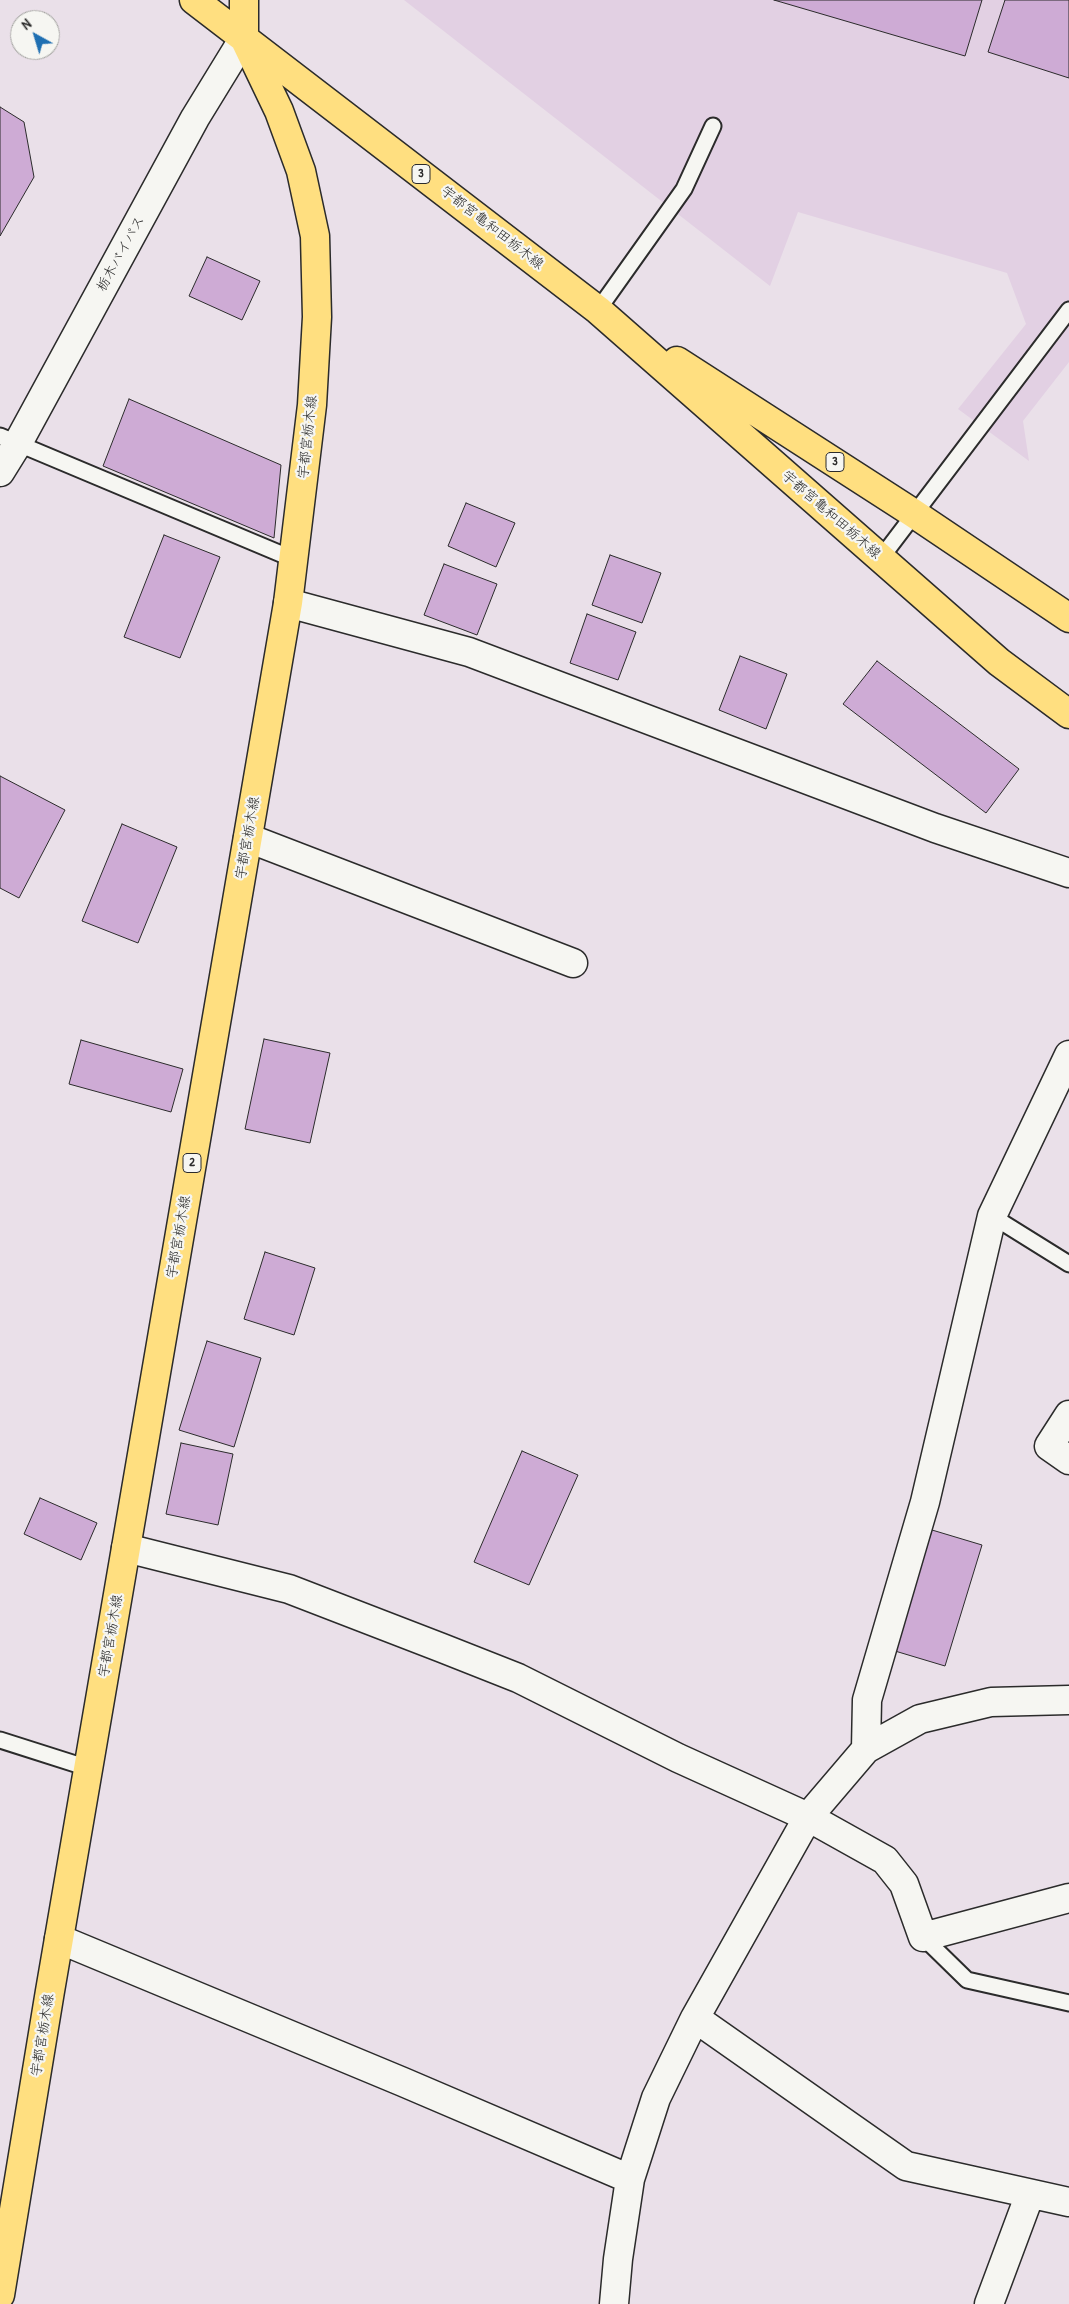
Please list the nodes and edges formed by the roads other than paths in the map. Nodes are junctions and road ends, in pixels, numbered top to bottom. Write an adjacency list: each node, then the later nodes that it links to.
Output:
1 (194, 0): 4 (main road, 3)
2 (244, 0): 4 (main road, 宇都宮栃木線 / 2)
3 (264, 0): 4 (main road)
4 (244, 38): 6 (main road, 宇都宮亀和田栃木線 / 3); 8 (street, 栃木バイパス); 12 (main road, 宇都宮栃木線 / 2)
5 (713, 126): 6 (lane)
6 (598, 310): 10 (main road, 宇都宮亀和田栃木線 / 3); 11 (main road, 宇都宮亀和田栃木線 / 3)
7 (1069, 310): 10 (lane)
8 (9, 440): 9 (street, 栃木バイパス); 12 (lane)
9 (0, 472)
10 (914, 513): 11 (lane); 14 (main road, 宇都宮亀和田栃木線 / 3)
11 (880, 558): 15 (main road, 宇都宮亀和田栃木線 / 3)
12 (293, 559): 13 (main road, 宇都宮栃木線 / 2)
13 (288, 602): 16 (main road, 宇都宮栃木線 / 2); 17 (street)
14 (1069, 618)
15 (1069, 714)
16 (248, 838): 18 (street); 24 (main road, 宇都宮栃木線 / 2)
17 (1069, 873)
18 (573, 963)
19 (1069, 1055): 20 (street)
20 (992, 1216): 21 (lane); 27 (street)
21 (1069, 1264)
22 (1069, 1415): 23 (street)
23 (1069, 1460)
24 (126, 1548): 28 (main road, 宇都宮栃木線 / 2); 29 (street)
25 (1069, 1700): 27 (street)
26 (0, 1740): 28 (lane)
27 (866, 1749): 29 (street)
28 (88, 1768): 32 (main road, 宇都宮栃木線 / 2)
29 (808, 1817): 31 (street); 34 (street)
30 (1069, 1898): 31 (street)
31 (923, 1937): 33 (lane)
32 (59, 1939): 35 (street); 38 (main road, 宇都宮栃木線 / 2)
33 (1069, 2003)
34 (695, 2018): 35 (street); 36 (street)
35 (630, 2179): 39 (street)
36 (1030, 2194): 37 (street); 40 (street)
37 (1069, 2202)
38 (0, 2295)
39 (614, 2304)
40 (989, 2304)

